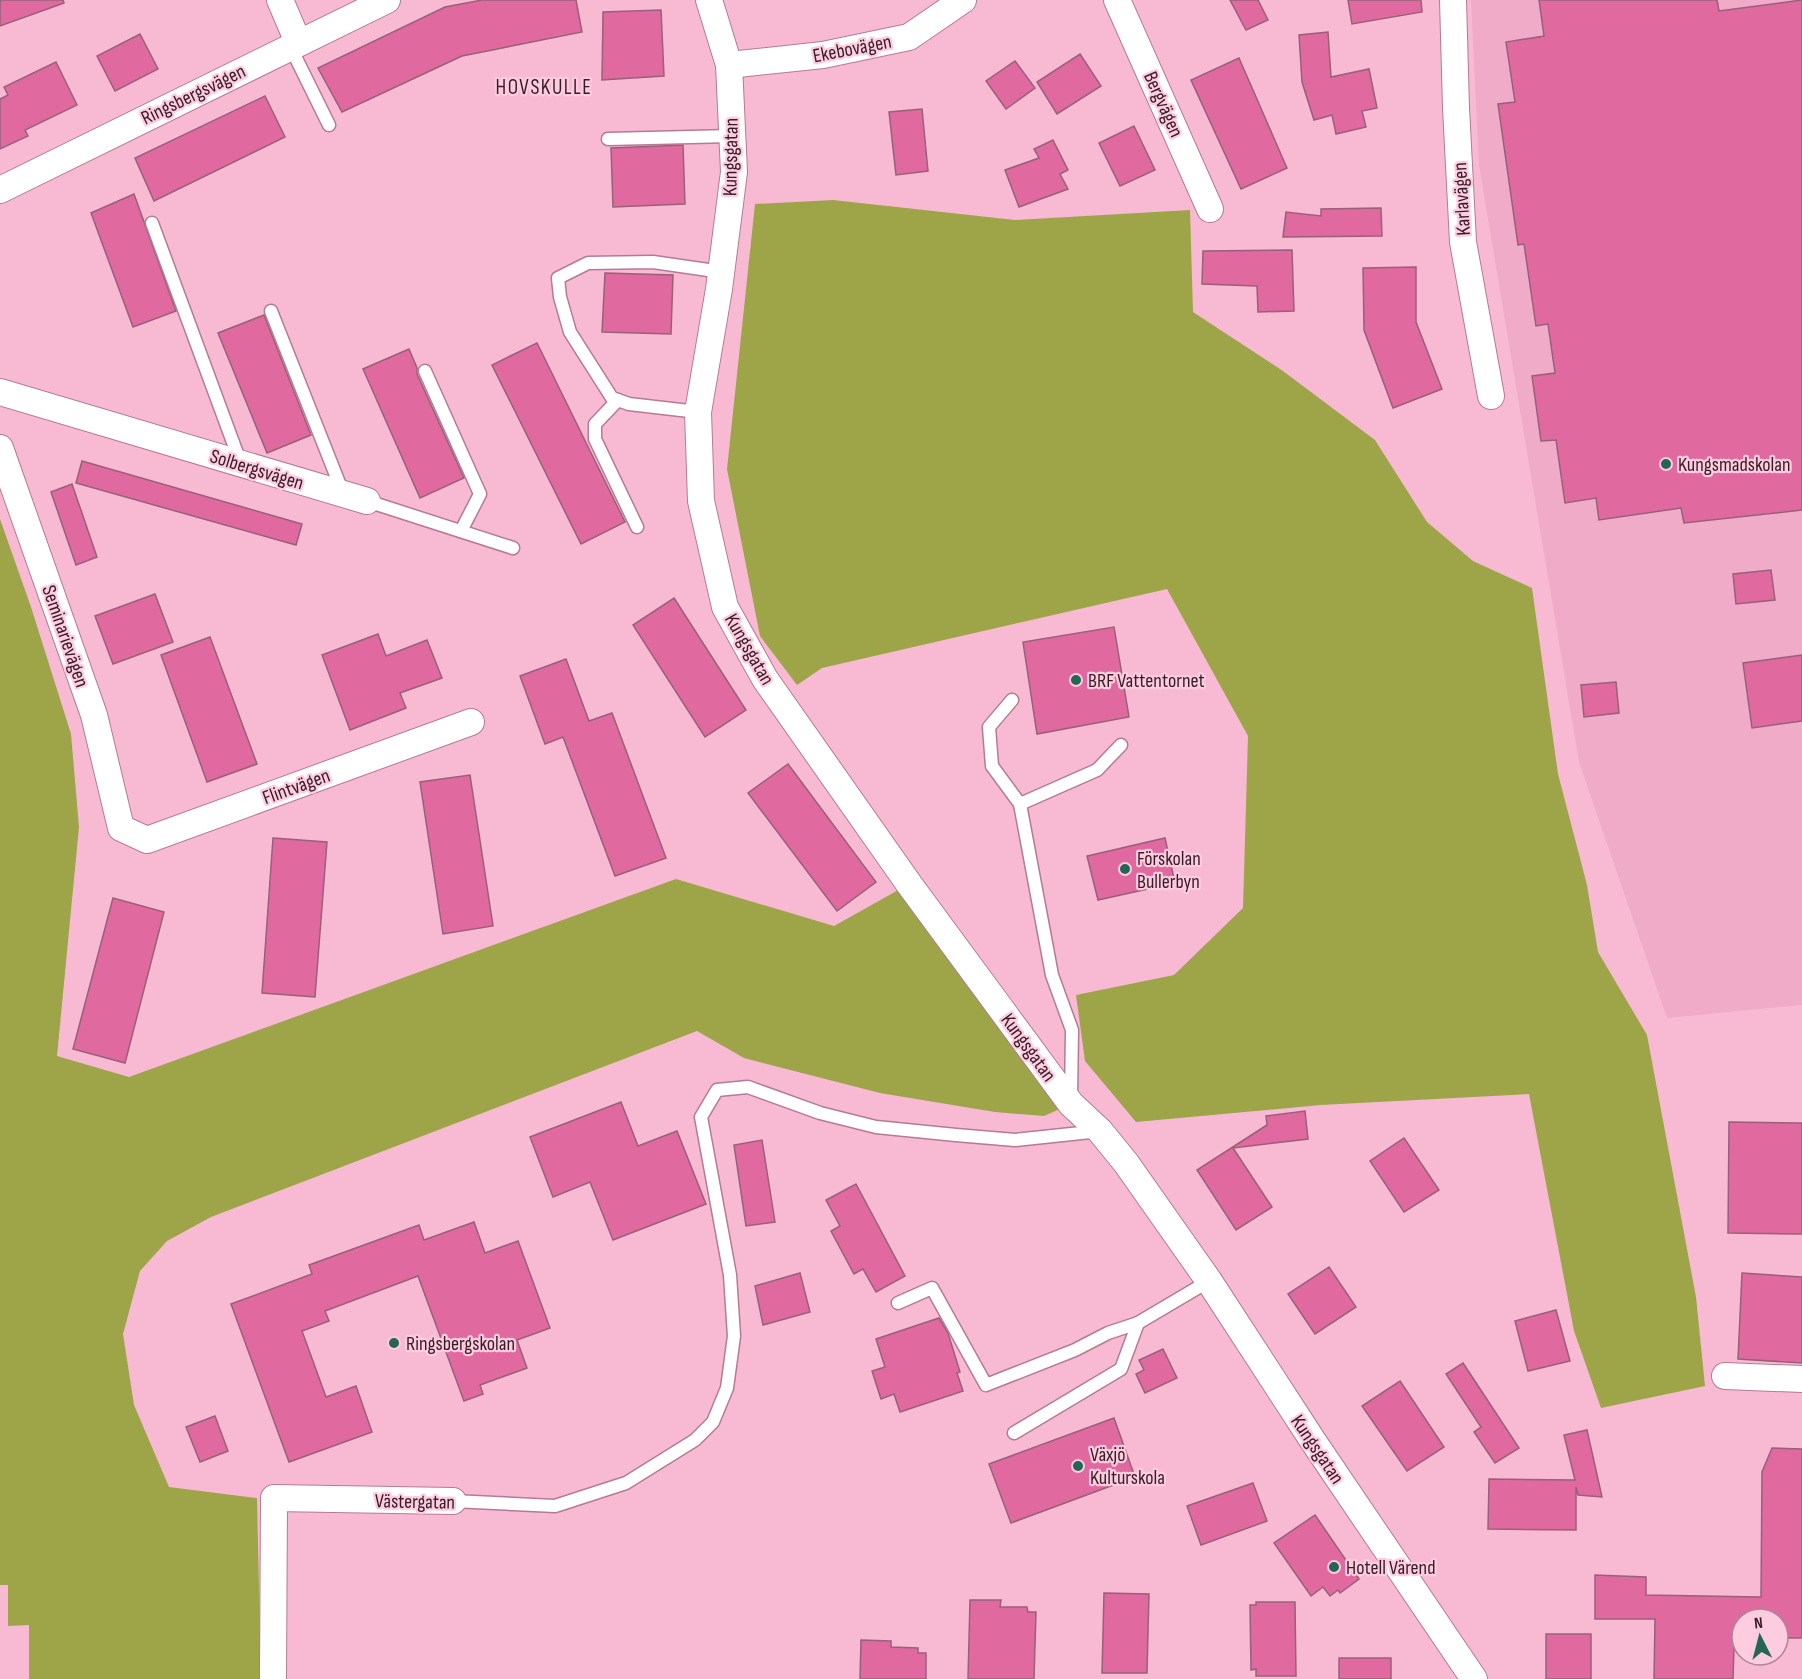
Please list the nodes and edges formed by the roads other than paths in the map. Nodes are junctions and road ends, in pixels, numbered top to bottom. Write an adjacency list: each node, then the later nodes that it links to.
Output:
1 (280, 0): 7 (street)
2 (387, 0): 7 (street, Ringsbergsvägen)
3 (709, 0): 8 (street, Kungsgatan)
4 (963, 0): 8 (street, Ekebovägen)
5 (1117, 0): 13 (street, Bergvägen)
6 (1453, 0): 19 (street, Karlavägen)
7 (294, 44): 9 (lane); 12 (street, Ringsbergsvägen)
8 (729, 65): 10 (street, Kungsgatan)
9 (329, 125)
10 (732, 136): 11 (lane); 15 (street, Kungsgatan)
11 (608, 139)
12 (0, 190)
13 (1209, 209)
14 (152, 223): 23 (lane)
15 (722, 272): 20 (lane); 21 (street, Kungsgatan)
16 (271, 311): 24 (lane)
17 (425, 371): 26 (lane)
18 (0, 392): 23 (street, Solbergsvägen)
19 (1491, 396)
20 (618, 400): 21 (lane); 25 (lane)
21 (698, 412): 33 (street, Kungsgatan)
22 (0, 448): 32 (street, Seminarievägen)
23 (240, 464): 24 (street, Solbergsvägen)
24 (355, 498): 26 (lane, Solbergsvägen)
25 (637, 527)
26 (461, 531): 27 (lane, Solbergsvägen)
27 (513, 548)
28 (1012, 700): 31 (lane)
29 (471, 722): 32 (street, Flintvägen)
30 (1121, 746): 31 (lane)
31 (1020, 804): 33 (lane)
32 (121, 828)
33 (1071, 1104): 34 (street, Kungsgatan)
34 (1100, 1131): 35 (street, Kungsgatan); 41 (lane, Västergatan)
35 (1209, 1281): 37 (lane); 43 (street, Kungsgatan)
36 (898, 1303): 37 (lane)
37 (1138, 1323): 40 (lane)
38 (1725, 1376): 39 (street)
39 (1802, 1379)
40 (1014, 1433)
41 (453, 1501): 42 (street, Västergatan)
42 (273, 1679)
43 (1473, 1679)

